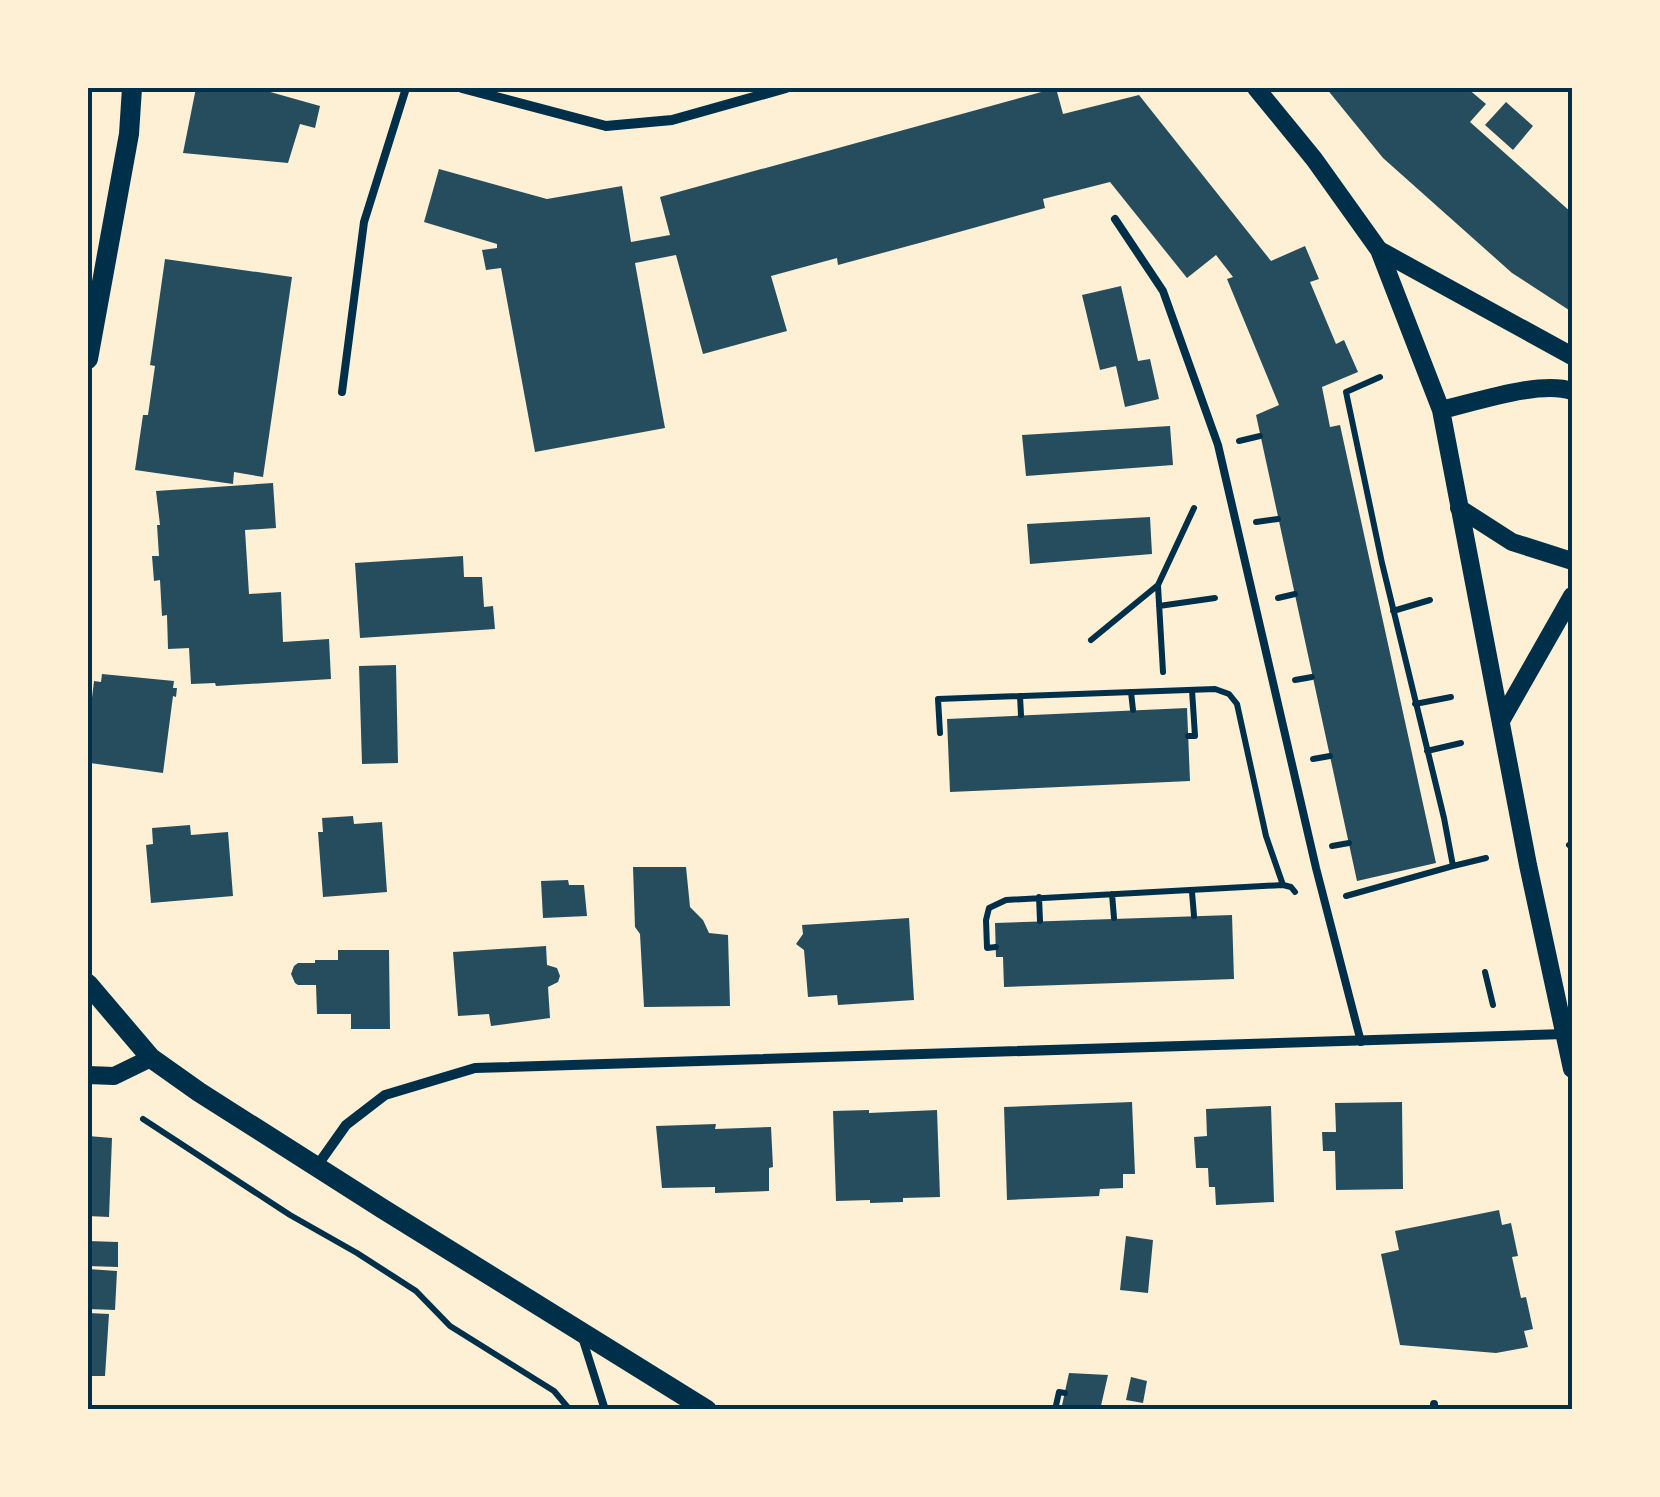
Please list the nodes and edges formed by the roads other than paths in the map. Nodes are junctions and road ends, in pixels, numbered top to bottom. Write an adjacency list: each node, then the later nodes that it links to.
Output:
1 (132, 88): 8 (main road)
2 (406, 88): 12 (lane)
3 (462, 88): 4 (street)
4 (786, 88)
5 (1256, 88): 7 (street)
6 (1115, 220): 20 (lane)
7 (1379, 250): 9 (street); 13 (street)
8 (92, 309): 10 (main road)
9 (1572, 356)
10 (88, 359)
11 (1572, 391): 13 (street)
12 (342, 392)
13 (1441, 410): 14 (street)
14 (1459, 508): 15 (street); 17 (street)
15 (1572, 562)
16 (1572, 596): 17 (street)
17 (1502, 718): 19 (street)
18 (88, 984): 21 (main road)
19 (1565, 1034): 20 (street); 22 (street)
20 (1361, 1042): 24 (street)
21 (151, 1058): 23 (street); 24 (main road)
22 (1572, 1068)
23 (88, 1075)
24 (317, 1166): 25 (main road)
25 (581, 1333): 26 (main road); 27 (lane)
26 (699, 1408)
27 (605, 1410)

